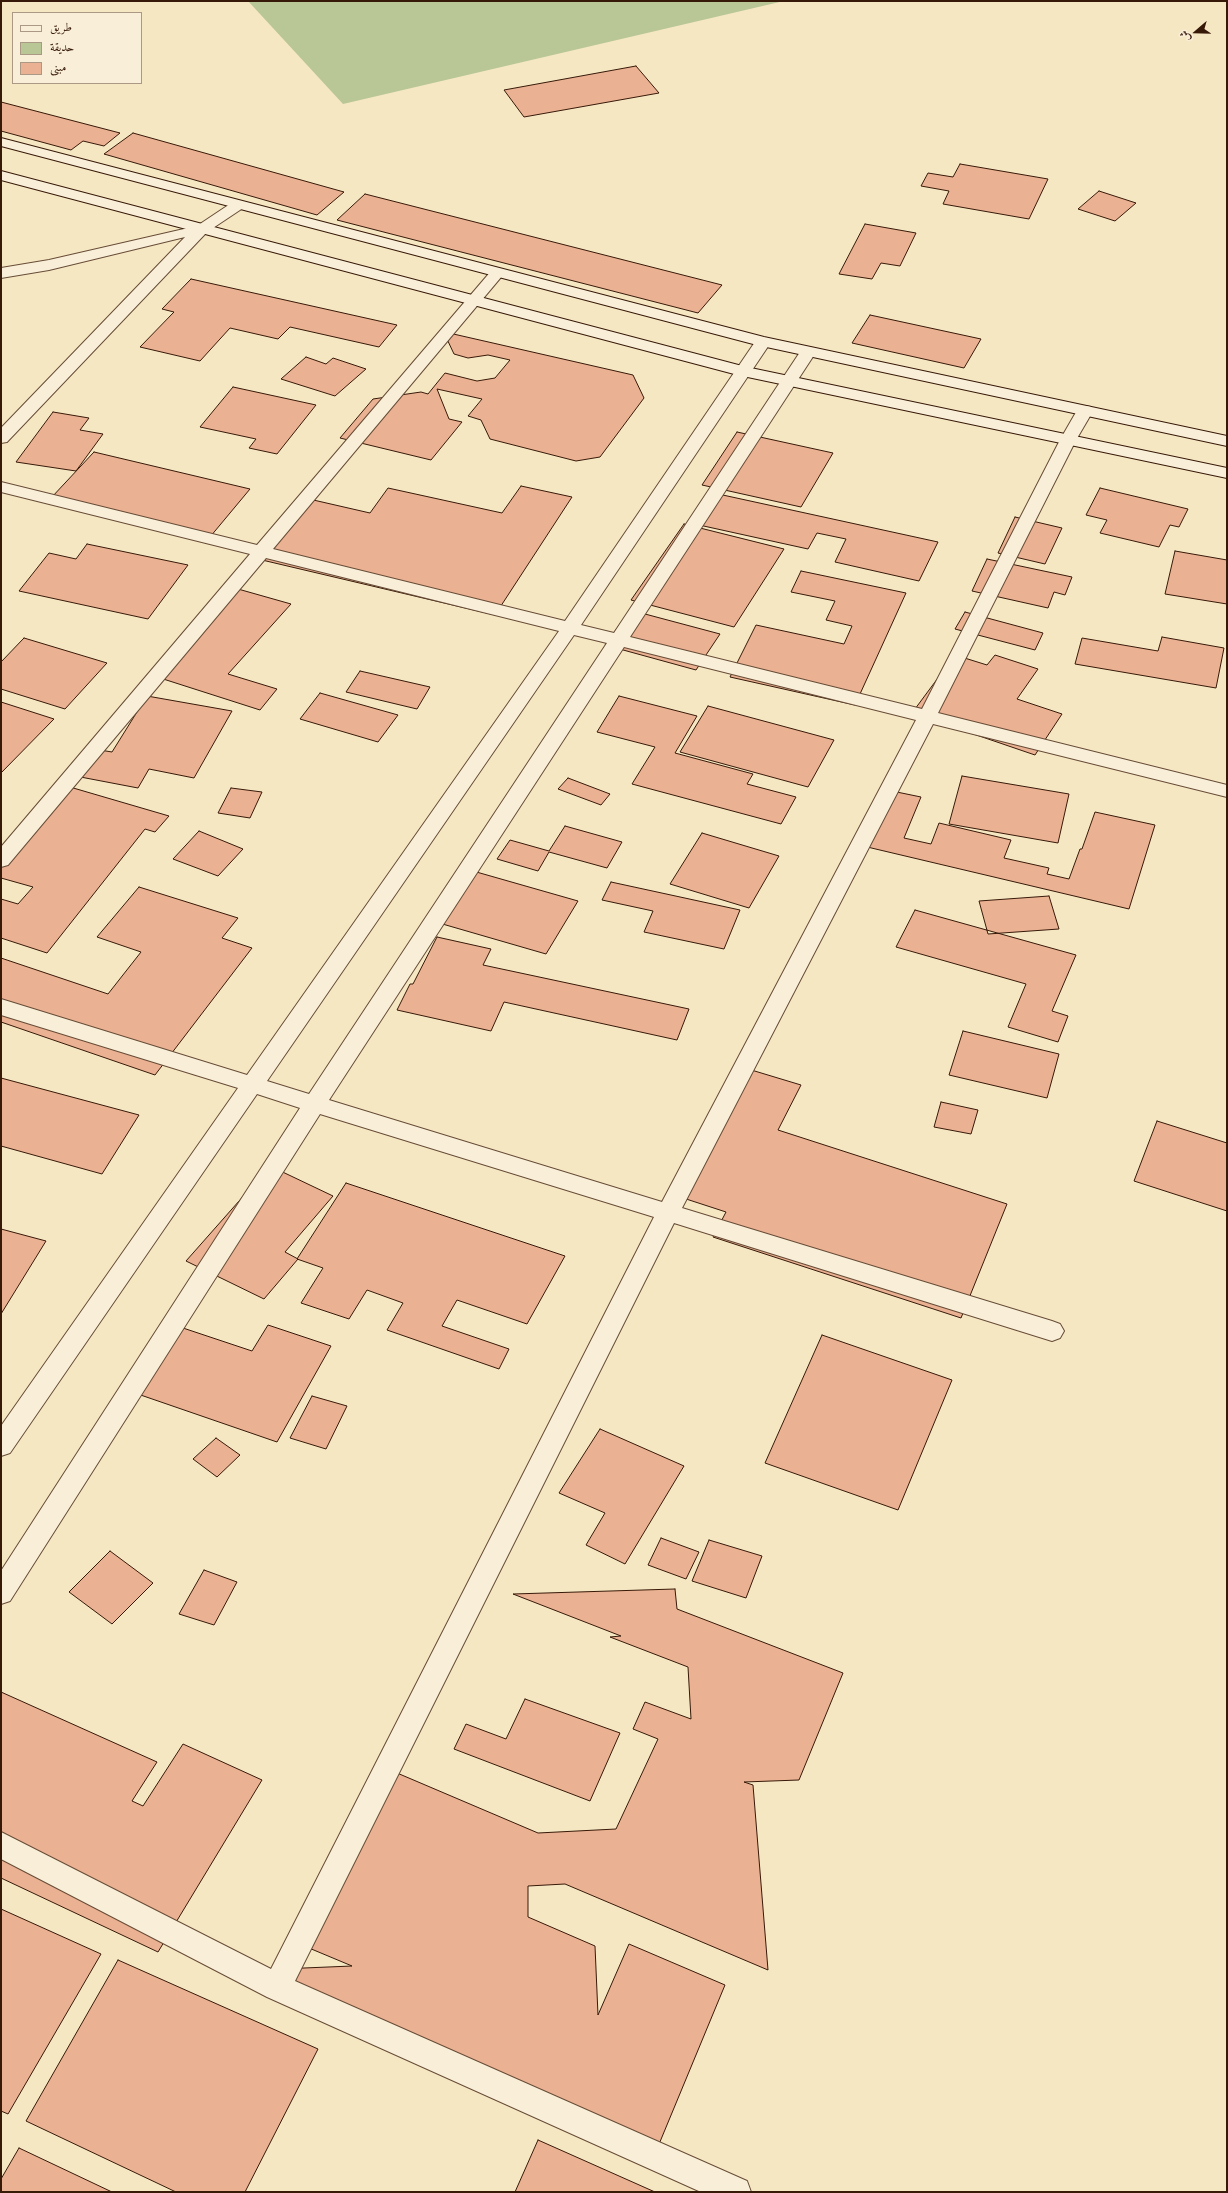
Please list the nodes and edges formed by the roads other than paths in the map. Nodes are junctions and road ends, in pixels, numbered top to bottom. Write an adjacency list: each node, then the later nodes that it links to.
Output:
1 (1, 142): 3 (street)
2 (1, 175): 4 (street)
3 (238, 206): 4 (street); 6 (street)
4 (202, 229): 5 (street); 7 (street); 13 (street)
5 (1, 273)
6 (497, 273): 7 (street); 8 (street)
7 (473, 301): 10 (street); 18 (street)
8 (763, 342): 9 (street); 10 (street)
9 (808, 352): 11 (street); 12 (street)
10 (744, 372): 11 (street); 19 (street)
11 (788, 381): 14 (street); 20 (street)
12 (1085, 411): 14 (street); 15 (street)
13 (1, 438)
14 (1068, 440): 16 (street); 21 (street)
15 (1227, 441)
16 (1227, 474)
17 (1, 487): 18 (street)
18 (263, 552): 19 (street); 23 (street)
19 (570, 628): 20 (street); 25 (street)
20 (619, 640): 21 (street); 26 (street)
21 (927, 717): 22 (street); 27 (street)
22 (1227, 791)
23 (1, 860)
24 (1, 1006): 25 (street)
25 (252, 1084): 26 (street); 29 (street)
26 (315, 1104): 27 (street); 30 (street)
27 (668, 1212): 28 (street); 32 (street)
28 (1052, 1331)
29 (1, 1446)
30 (1, 1594)
31 (1, 1845): 32 (street)
32 (277, 1987): 33 (street)
33 (736, 2192)

